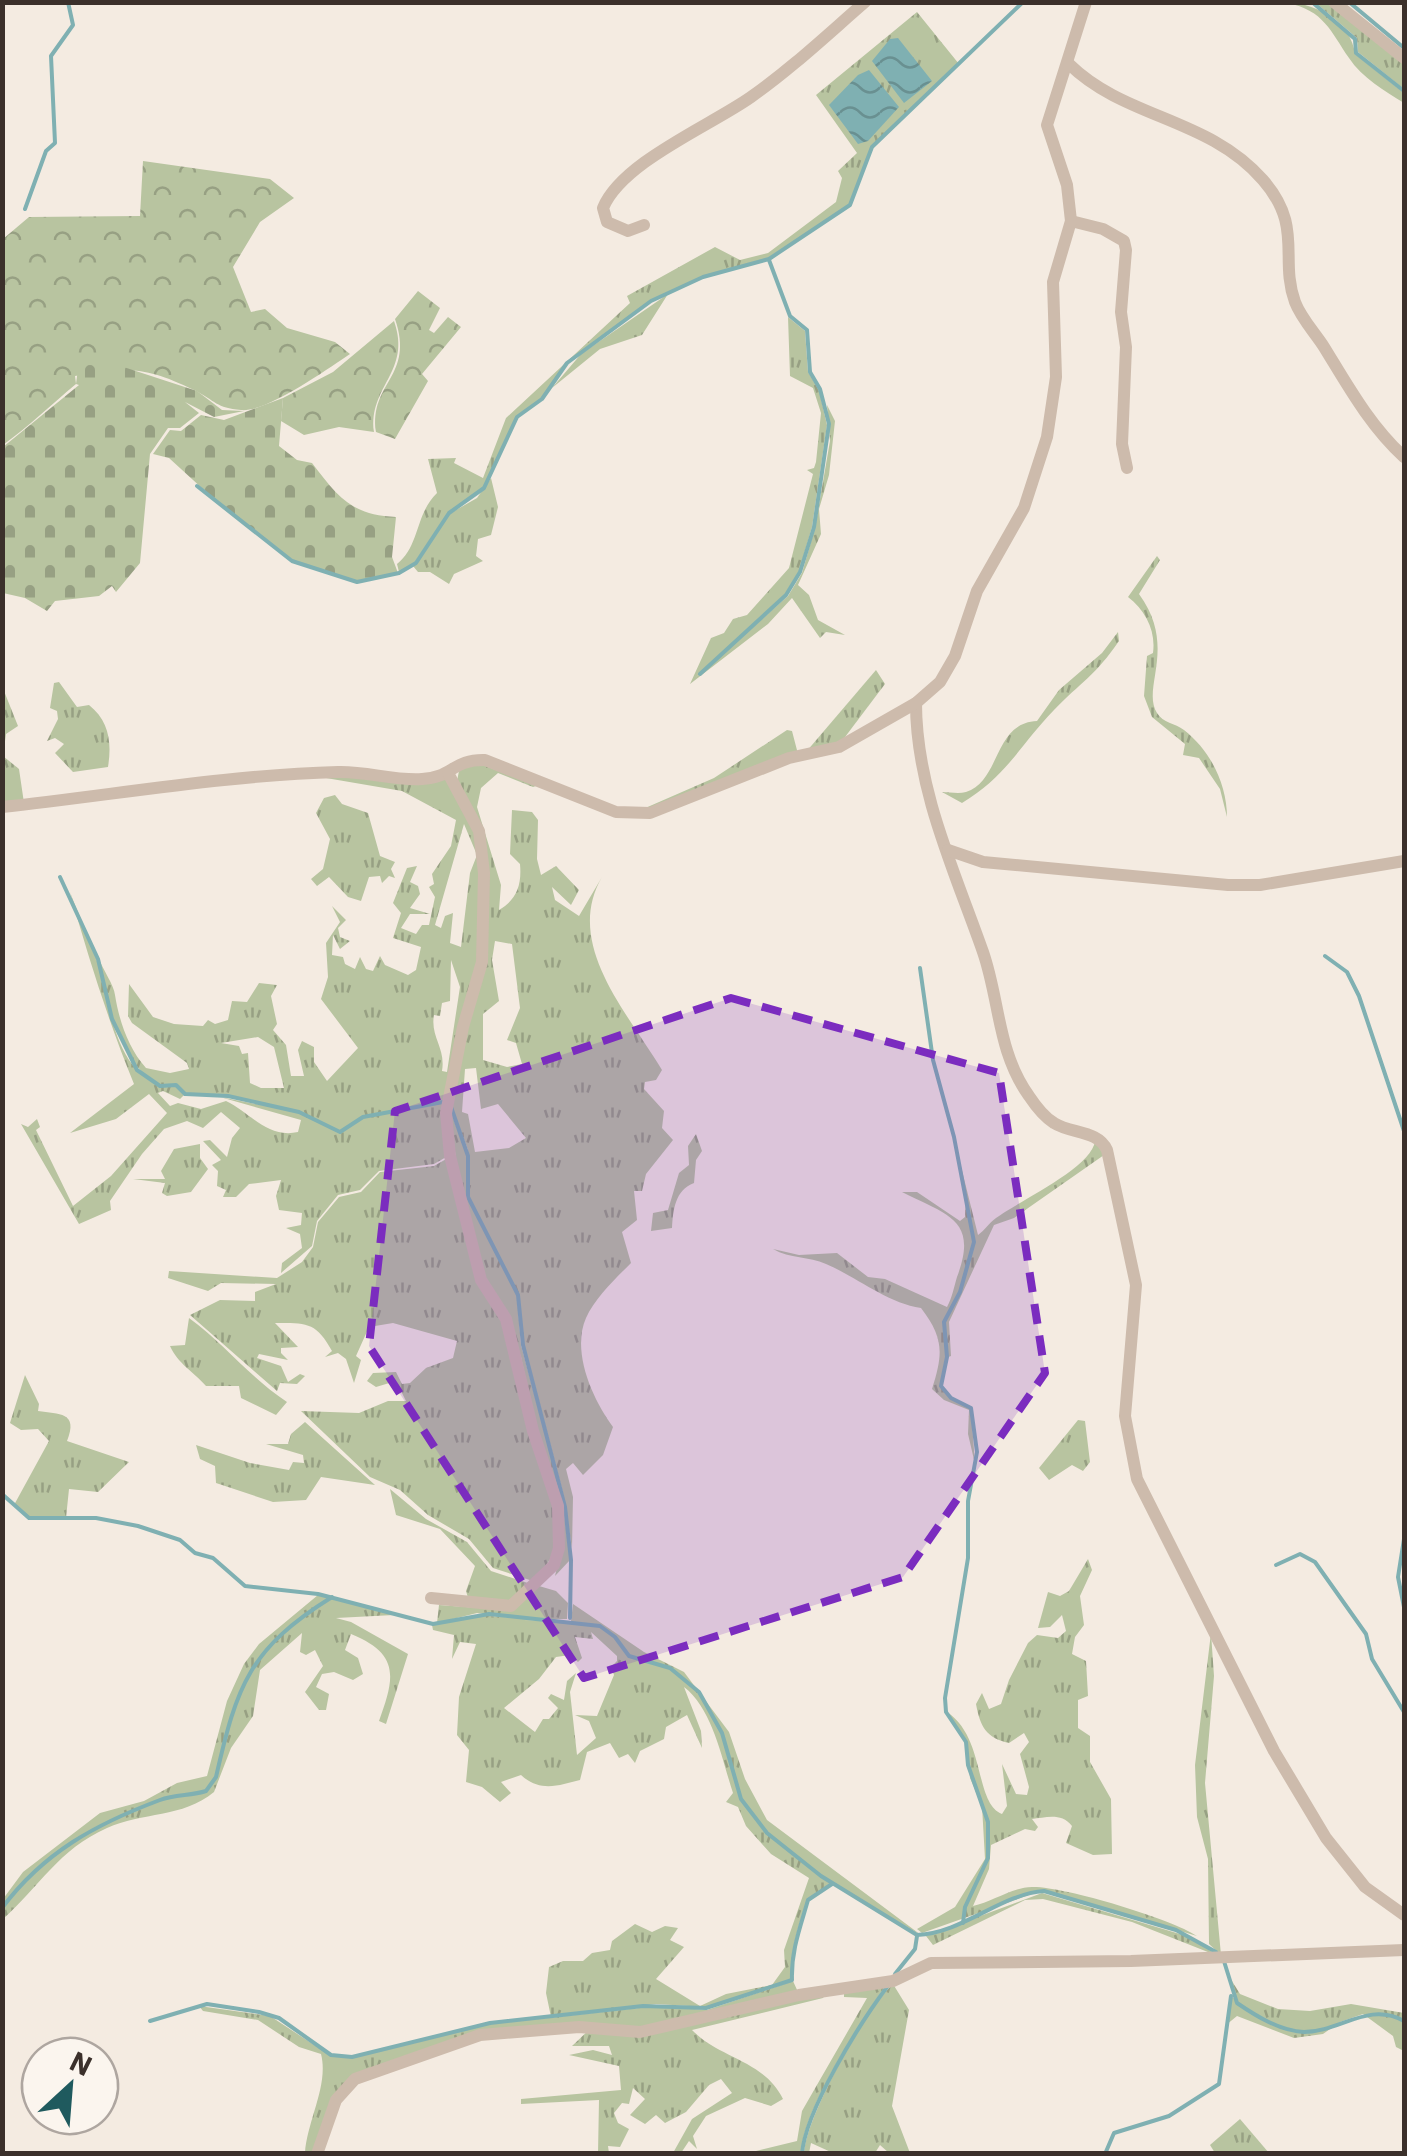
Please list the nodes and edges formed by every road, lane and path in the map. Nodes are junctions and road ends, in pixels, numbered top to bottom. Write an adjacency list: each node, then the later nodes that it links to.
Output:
1 (866, 2): 7 (street)
2 (1086, 2): 5 (street)
3 (1334, 2): 4 (street)
4 (1404, 58)
5 (1069, 64): 6 (street); 8 (street)
6 (1071, 221): 9 (street); 10 (street)
7 (644, 224)
8 (1404, 457)
9 (1127, 468)
10 (916, 703): 11 (street); 13 (street)
11 (448, 773): 12 (street); 15 (street)
12 (2, 807)
13 (948, 850): 14 (street); 16 (street)
14 (1404, 861)
15 (431, 1598)
16 (1404, 1915)
17 (1404, 1950): 18 (street)
18 (316, 2154)

